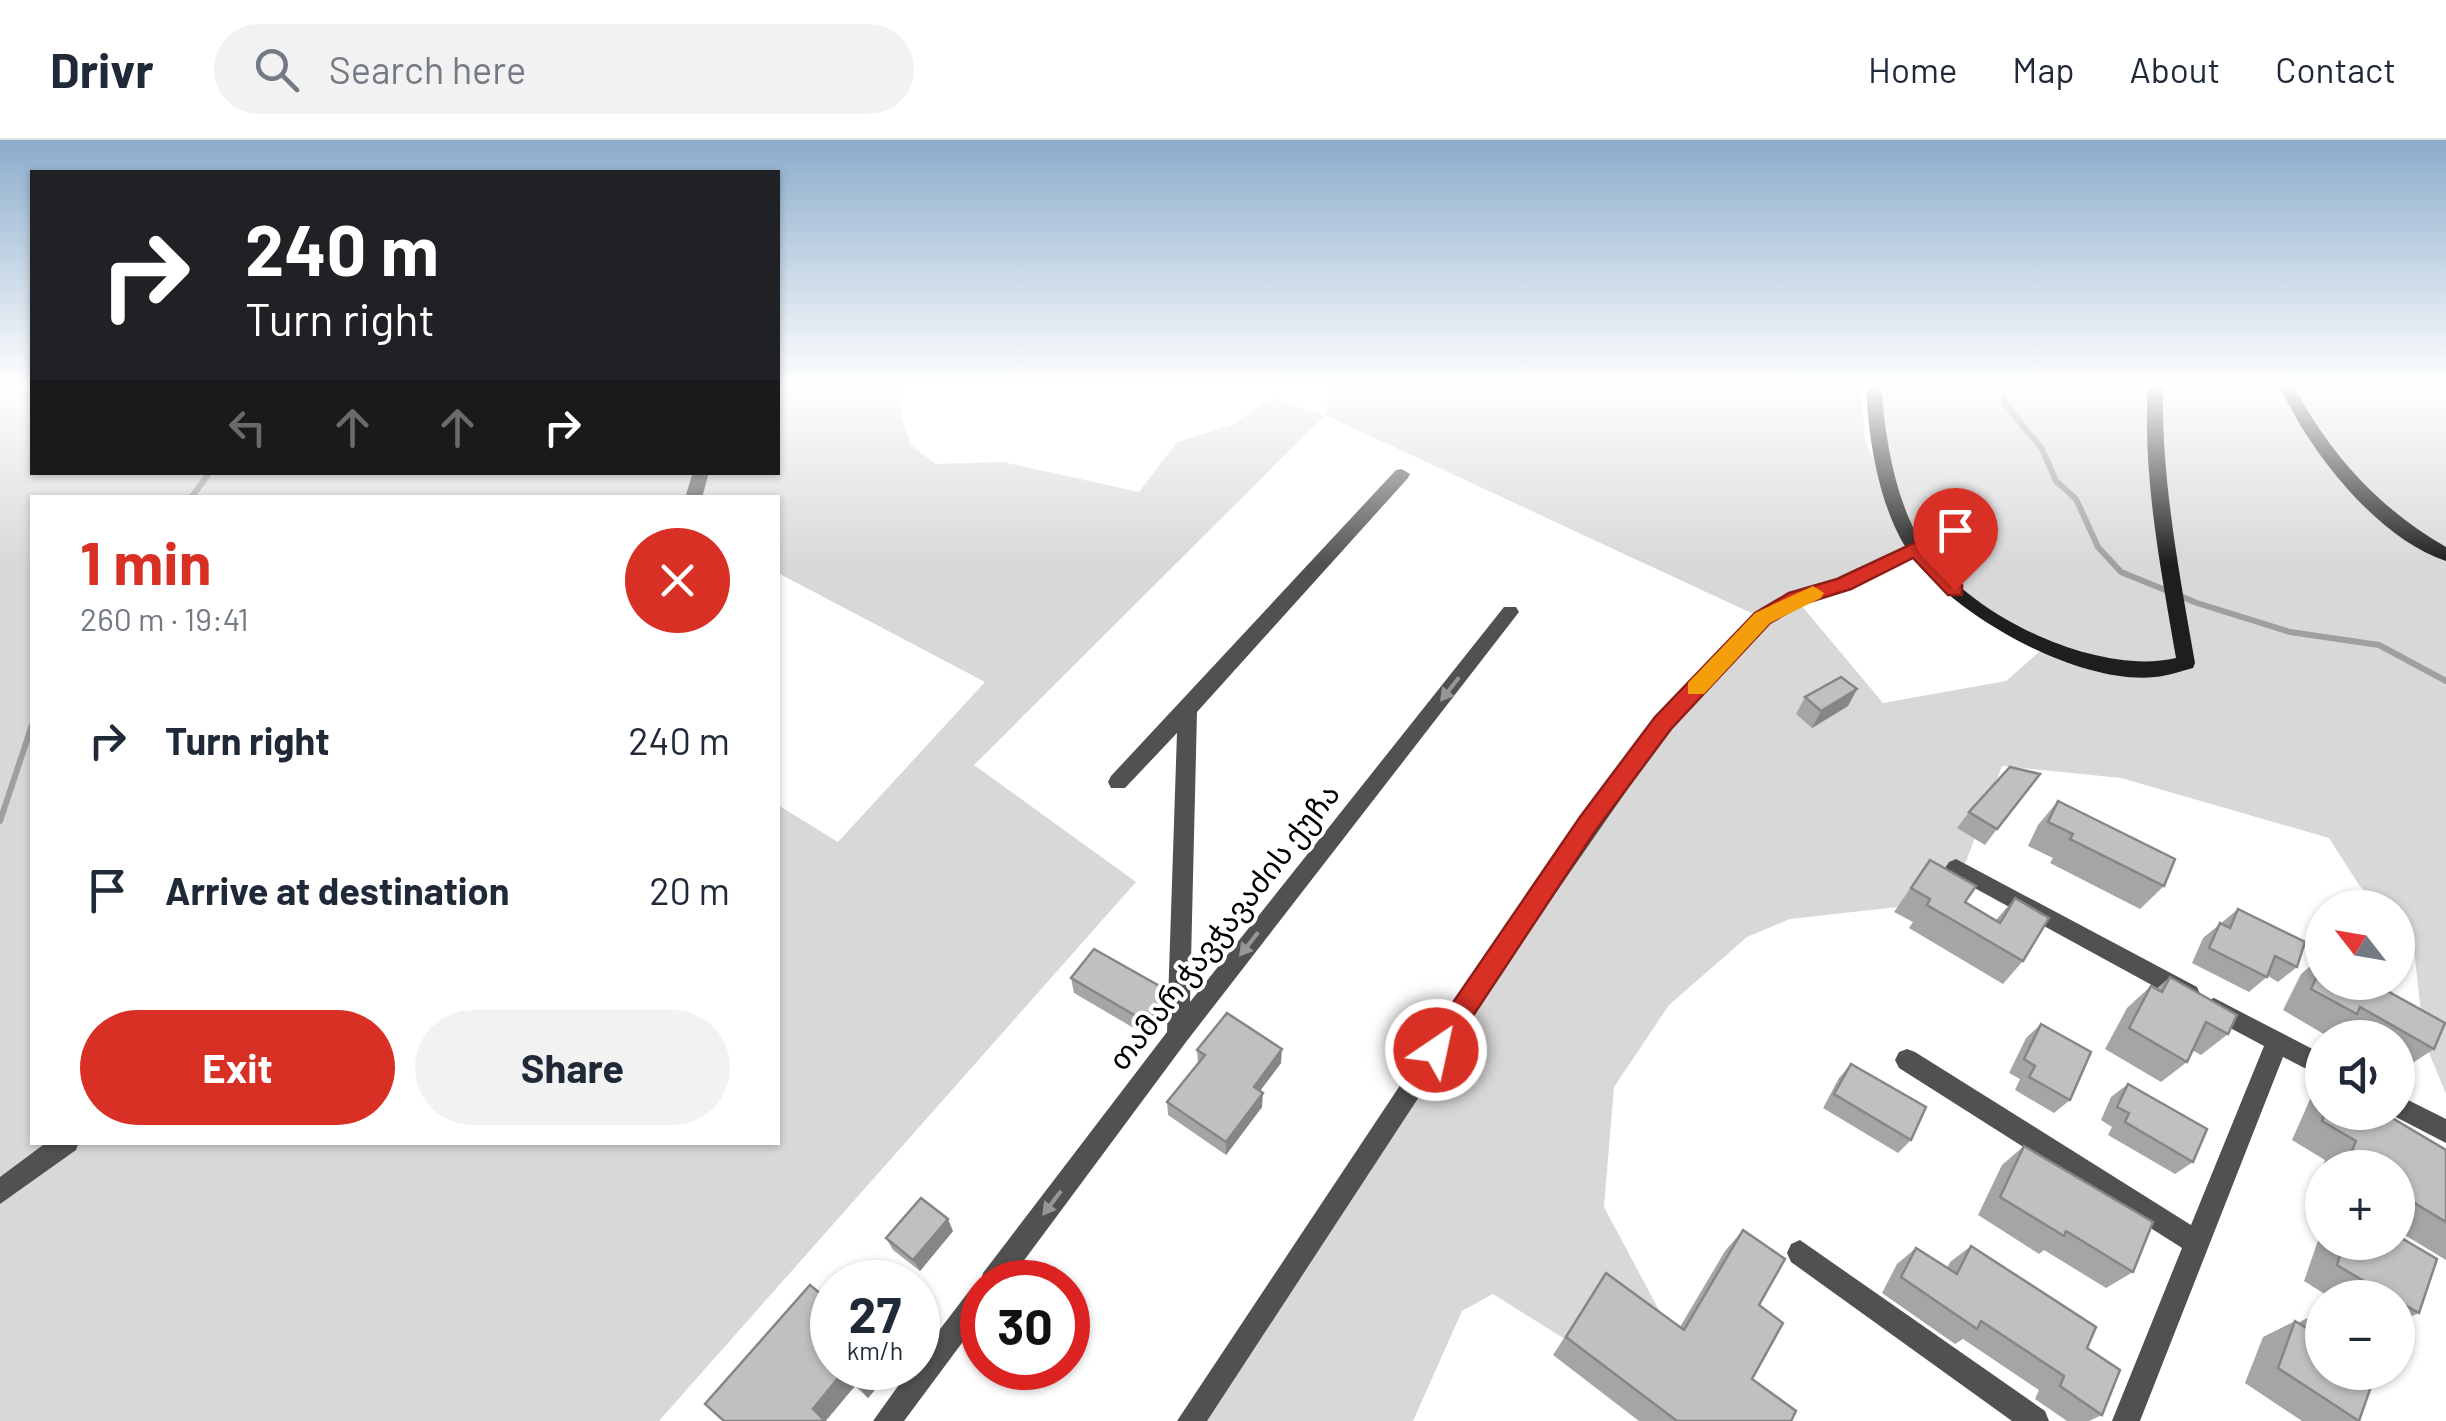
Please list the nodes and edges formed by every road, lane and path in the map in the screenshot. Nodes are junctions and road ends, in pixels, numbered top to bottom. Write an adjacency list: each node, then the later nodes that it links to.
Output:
1 (1883, 445): 5 (main road)
2 (2157, 445): 5 (main road)
3 (2321, 445): 6 (main road)
4 (1402, 474): 8 (street)
5 (1916, 549): 24 (street)
6 (2446, 555)
7 (1510, 612): 11 (street, თამარ ჭავჭავაძის ქუჩა, one-way to 11)
8 (1187, 710): 9 (street); 11 (street)
9 (1118, 782)
10 (1956, 868): 12 (street)
11 (1178, 1035): 21 (street, თამარ ჭავჭავაძის ქუჩა, one-way to 21)
12 (2277, 1042): 13 (street); 19 (street)
13 (2305, 1057)
14 (1907, 1060): 19 (street)
15 (2415, 1115): 16 (street)
16 (2446, 1132)
17 (63, 1145): 18 (street)
18 (0, 1192)
19 (2195, 1242): 26 (street)
20 (1800, 1254): 25 (street)
21 (1009, 1260)
22 (960, 1323): 23 (street)
23 (887, 1421)
24 (1191, 1421)
25 (2035, 1421)
26 (2126, 1421)

